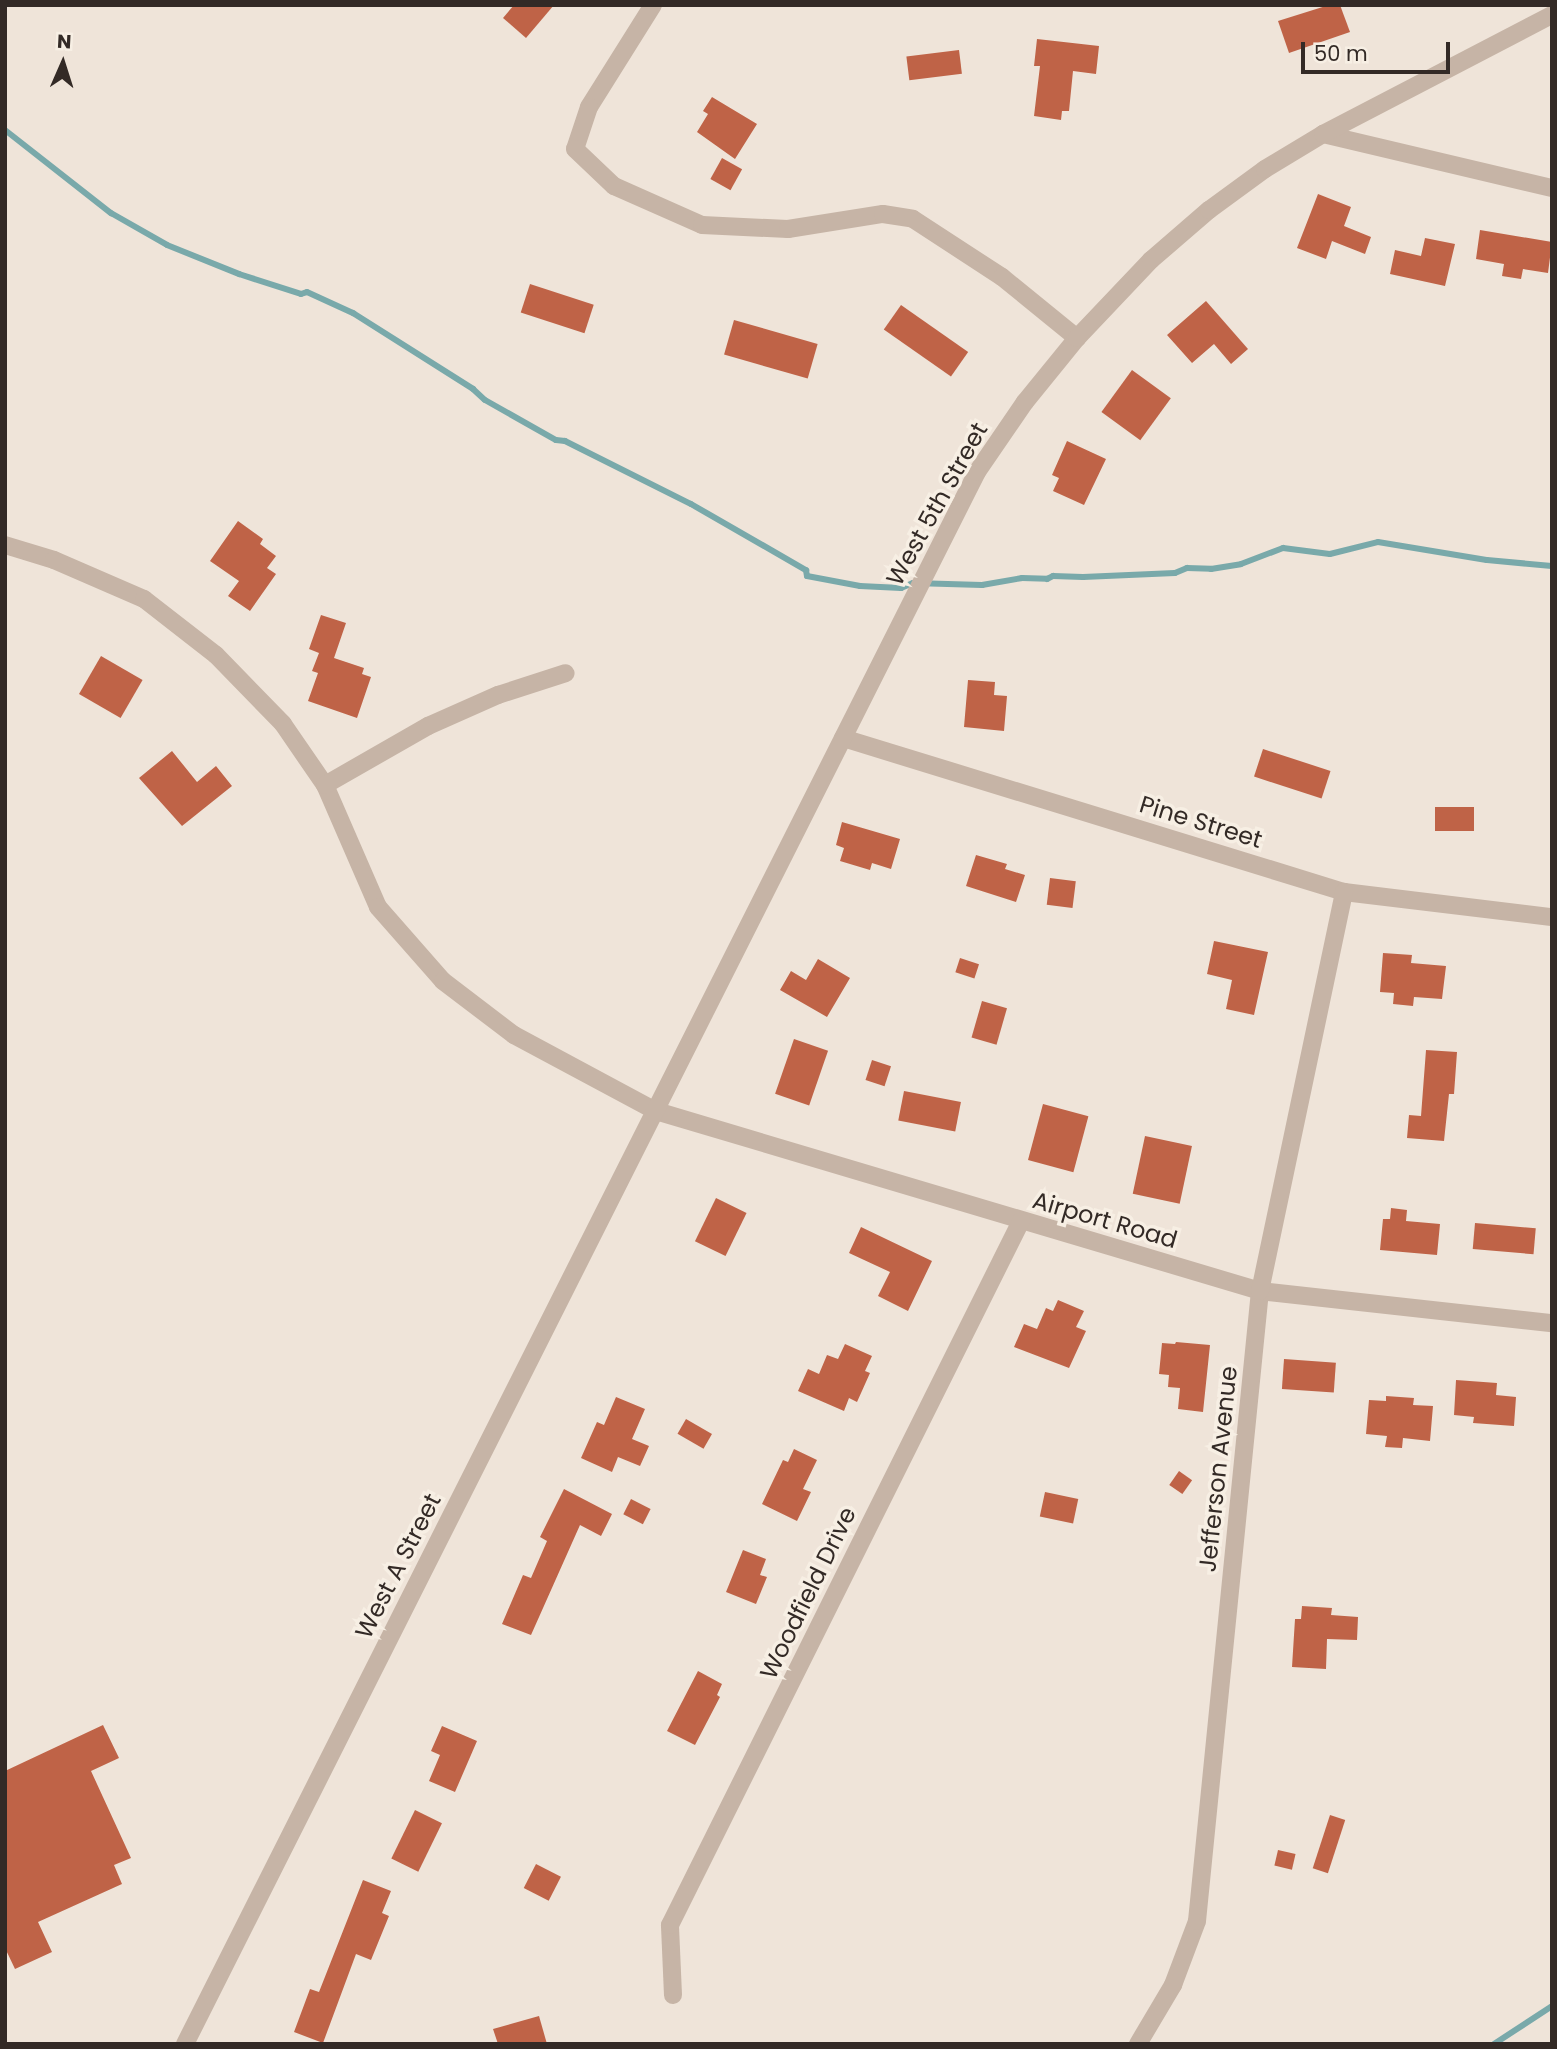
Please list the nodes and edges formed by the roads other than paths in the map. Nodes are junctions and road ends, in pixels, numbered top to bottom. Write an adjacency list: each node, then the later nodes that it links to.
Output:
1 (653, 5): 5 (street)
2 (1552, 15): 3 (street, West 5th Street)
3 (1323, 134): 4 (street); 5 (street, West 5th Street)
4 (1552, 188)
5 (1077, 338): 8 (street, West 5th Street)
6 (5, 545): 9 (street, Airport Road)
7 (566, 673): 9 (street)
8 (843, 738): 10 (street, Pine Street); 12 (street, West 5th Street)
9 (326, 785): 12 (street, Airport Road)
10 (1344, 892): 11 (street, Pine Street); 14 (street, Jefferson Avenue)
11 (1552, 917)
12 (656, 1111): 13 (street, Airport Road); 17 (street, West A Street)
13 (1021, 1221): 14 (street, Airport Road); 16 (street, Woodfield Drive)
14 (1260, 1291): 15 (street, Airport Road); 18 (street, Jefferson Avenue)
15 (1552, 1323)
16 (673, 1995)
17 (185, 2044)
18 (1138, 2044)

